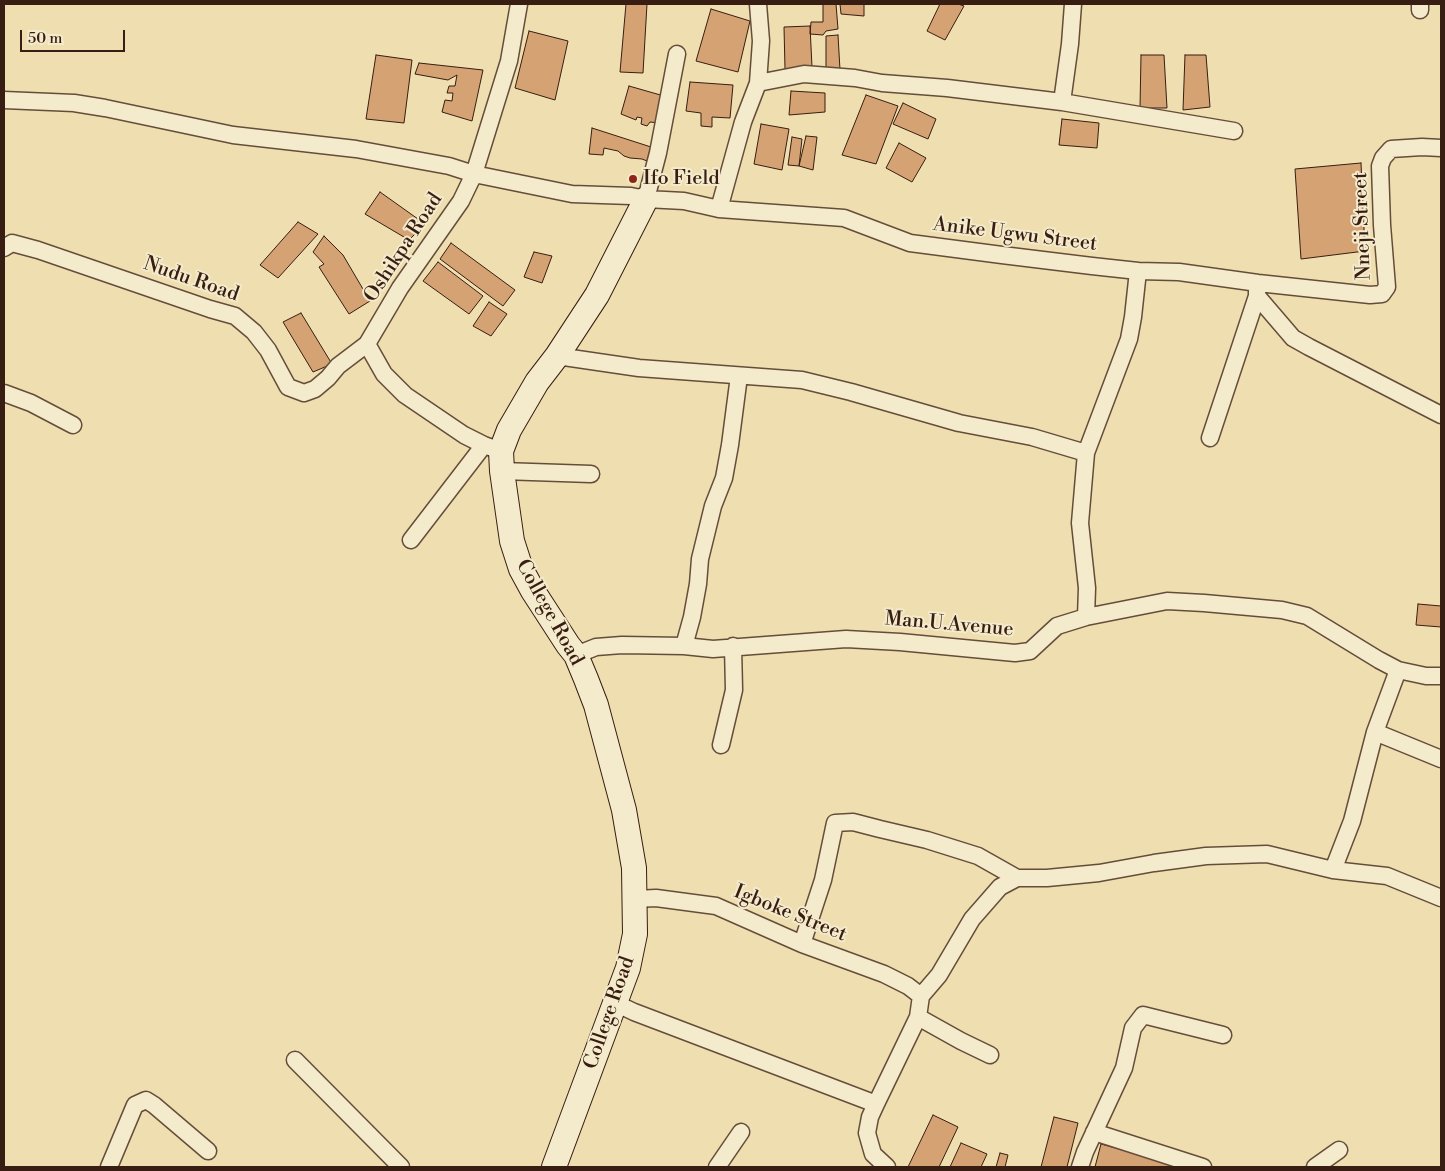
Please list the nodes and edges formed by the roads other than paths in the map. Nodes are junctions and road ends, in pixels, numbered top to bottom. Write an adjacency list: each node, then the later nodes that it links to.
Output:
1 (519, 4): 10 (street, Oshikpa Road)
2 (758, 4): 5 (street)
3 (1073, 4): 7 (street)
4 (678, 54): 11 (street)
5 (758, 84): 7 (street); 12 (street)
6 (4, 100): 10 (street, Anike Ugwu Street)
7 (1062, 102): 8 (street)
8 (1234, 131)
9 (1441, 148): 16 (street, Nneji Street)
10 (474, 174): 11 (street, Anike Ugwu Street); 17 (street, Oshikpa Road)
11 (646, 199): 12 (street, Anike Ugwu Street); 18 (main road)
12 (719, 209): 14 (street, Anike Ugwu Street)
13 (7, 244): 17 (street, Nudu Road)
14 (1138, 271): 15 (street, Anike Ugwu Street); 24 (street)
15 (1257, 290): 16 (street, Anike Ugwu Street); 21 (street); 23 (street)
16 (1382, 294)
17 (367, 344): 25 (street)
18 (557, 356): 19 (street); 25 (main road)
19 (739, 376): 24 (street); 29 (street)
20 (4, 393): 22 (street)
21 (1441, 415)
22 (73, 425)
23 (1210, 438)
24 (1086, 453): 28 (street)
25 (495, 456): 26 (street); 27 (street); 31 (main road, College Road)
26 (591, 474)
27 (412, 540)
28 (1086, 617): 30 (street, Man.U.Avenue); 32 (street, Man.U.Avenue)
29 (684, 646): 30 (street, Man.U.Avenue); 31 (street, Man.U.Avenue)
30 (734, 646): 35 (street)
31 (576, 656): 39 (main road, College Road)
32 (1398, 670): 33 (street, Man.U.Avenue); 34 (street)
33 (1441, 676)
34 (1375, 732): 36 (street); 37 (street)
35 (721, 744)
36 (1441, 758)
37 (1333, 870): 38 (street); 40 (street)
38 (1017, 878): 41 (street); 42 (street)
39 (635, 898): 41 (street, Igboke Street); 43 (main road, College Road)
40 (1441, 898)
41 (802, 944): 42 (street, Igboke Street)
42 (921, 996): 44 (street)
43 (615, 1003): 48 (street); 55 (main road, College Road)
44 (918, 1018): 46 (street); 48 (street)
45 (1222, 1035): 50 (street)
46 (990, 1056)
47 (295, 1060): 54 (street)
48 (876, 1104): 57 (street)
49 (742, 1132): 56 (street)
50 (1094, 1132): 58 (street); 59 (street)
51 (1340, 1150): 60 (street)
52 (208, 1151): 53 (street)
53 (109, 1167)
54 (401, 1167)
55 (554, 1167)
56 (717, 1167)
57 (887, 1167)
58 (1080, 1167)
59 (1203, 1167)
60 (1316, 1167)

